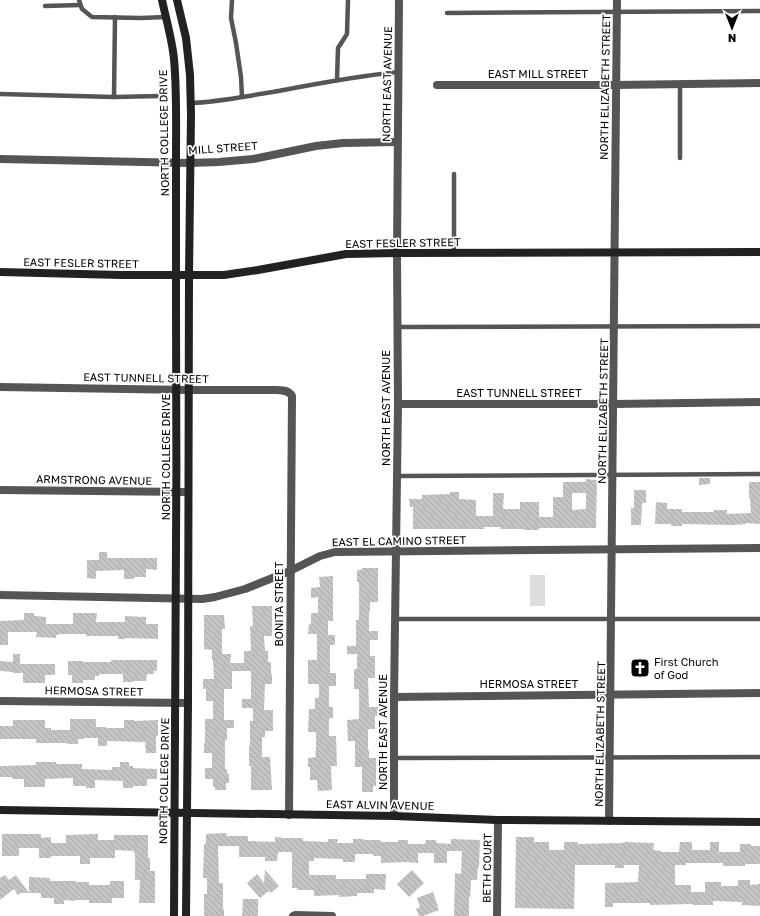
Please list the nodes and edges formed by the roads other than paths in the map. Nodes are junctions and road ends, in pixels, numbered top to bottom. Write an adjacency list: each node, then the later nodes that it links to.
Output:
1 (162, 0): 13 (street, NORTH COLLEGE DRIVE)
2 (177, 0): 24 (street, NORTH COLLEGE DRIVE)
3 (232, 0): 23 (lane)
4 (348, 0): 15 (lane)
5 (399, 0): 14 (street, NORTH EAST AVENUE)
6 (617, 0): 10 (street, NORTH ELIZABETH STREET)
7 (80, 3): 8 (lane); 12 (lane)
8 (45, 6)
9 (760, 11): 10 (lane)
10 (617, 12): 11 (lane); 19 (street, NORTH ELIZABETH STREET)
11 (447, 13)
12 (115, 17): 13 (lane); 22 (lane)
13 (166, 17): 28 (street, NORTH COLLEGE DRIVE)
14 (398, 72): 15 (lane); 25 (street, NORTH EAST AVENUE)
15 (337, 80): 23 (lane)
16 (760, 83): 17 (street, EAST MILL STREET)
17 (680, 84): 19 (street, EAST MILL STREET); 26 (lane)
18 (437, 85): 19 (street, EAST MILL STREET)
19 (616, 85): 31 (street, NORTH ELIZABETH STREET)
20 (0, 94): 22 (lane)
21 (160, 96): 22 (lane)
22 (114, 97)
23 (242, 97): 24 (lane)
24 (191, 103): 29 (street, NORTH COLLEGE DRIVE)
25 (397, 142): 29 (street, MILL STREET); 33 (street, NORTH EAST AVENUE)
26 (680, 158)
27 (0, 159): 28 (street, MILL STREET)
28 (176, 162): 29 (street, MILL STREET); 36 (street, NORTH COLLEGE DRIVE)
29 (190, 162): 37 (street, NORTH COLLEGE DRIVE)
30 (454, 174): 34 (lane)
31 (616, 252): 32 (street, EAST FESLER STREET); 34 (street, EAST FESLER STREET); 38 (street, NORTH ELIZABETH STREET)
32 (760, 252)
33 (397, 253): 34 (street, EAST FESLER STREET); 37 (street, EAST FESLER STREET); 40 (street, NORTH EAST AVENUE)
34 (454, 253)
35 (0, 272): 36 (street, EAST FESLER STREET)
36 (176, 275): 37 (street, EAST FESLER STREET); 42 (street, NORTH COLLEGE DRIVE)
37 (189, 275): 43 (street, NORTH COLLEGE DRIVE)
38 (615, 326): 39 (lane); 40 (lane); 47 (street, NORTH ELIZABETH STREET)
39 (760, 326)
40 (397, 327): 46 (street, NORTH EAST AVENUE)
41 (0, 387): 42 (street, EAST TUNNELL STREET)
42 (177, 390): 43 (street, EAST TUNNELL STREET); 52 (street, NORTH COLLEGE DRIVE)
43 (189, 390): 44 (street, EAST TUNNELL STREET); 53 (street, NORTH COLLEGE DRIVE)
44 (291, 394): 57 (street, BONITA STREET)
45 (760, 402): 47 (street, EAST TUNNELL STREET)
46 (398, 404): 47 (street, EAST TUNNELL STREET); 49 (street, NORTH EAST AVENUE)
47 (614, 404): 50 (street, NORTH ELIZABETH STREET)
48 (760, 474): 50 (lane)
49 (397, 476): 50 (lane); 56 (street, NORTH EAST AVENUE)
50 (613, 476): 55 (street, NORTH ELIZABETH STREET)
51 (0, 490): 52 (street, ARMSTRONG AVENUE)
52 (177, 492): 53 (street, ARMSTRONG AVENUE); 59 (street, NORTH COLLEGE DRIVE)
53 (188, 492): 60 (street, NORTH COLLEGE DRIVE)
54 (760, 548): 55 (street, EAST EL CAMINO STREET)
55 (612, 549): 56 (street, EAST EL CAMINO STREET); 62 (street, NORTH ELIZABETH STREET)
56 (396, 551): 57 (street, EAST EL CAMINO STREET); 61 (street, NORTH EAST AVENUE)
57 (290, 570): 60 (street, EAST EL CAMINO STREET); 76 (street, BONITA STREET)
58 (0, 595): 59 (street, EAST EL CAMINO STREET)
59 (177, 599): 60 (street, EAST EL CAMINO STREET); 68 (street, NORTH COLLEGE DRIVE)
60 (188, 599): 69 (street, NORTH COLLEGE DRIVE)
61 (395, 619): 62 (lane); 66 (street, NORTH EAST AVENUE)
62 (612, 619): 63 (lane); 65 (street, NORTH ELIZABETH STREET)
63 (760, 619)
64 (760, 693): 65 (street, HERMOSA STREET)
65 (612, 695): 66 (street, HERMOSA STREET); 72 (street, NORTH ELIZABETH STREET)
66 (394, 697): 71 (street, NORTH EAST AVENUE)
67 (0, 701): 68 (street, HERMOSA STREET)
68 (176, 703): 69 (street, HERMOSA STREET); 74 (street, NORTH COLLEGE DRIVE)
69 (188, 703): 75 (street, NORTH COLLEGE DRIVE)
70 (760, 757): 72 (lane)
71 (394, 758): 72 (lane); 77 (street, NORTH EAST AVENUE)
72 (610, 758): 79 (street, NORTH ELIZABETH STREET)
73 (0, 810): 74 (street, EAST ALVIN AVENUE)
74 (175, 813): 75 (street, EAST ALVIN AVENUE); 81 (street, NORTH COLLEGE DRIVE)
75 (187, 813): 76 (street, EAST ALVIN AVENUE); 82 (street, NORTH COLLEGE DRIVE)
76 (289, 815): 77 (street, EAST ALVIN AVENUE)
77 (394, 816): 78 (street, EAST ALVIN AVENUE)
78 (498, 820): 79 (street, EAST ALVIN AVENUE); 85 (street, BETH COURT)
79 (609, 821): 80 (street, EAST ALVIN AVENUE)
80 (760, 822)
81 (174, 916)
82 (186, 916)
83 (293, 916): 84 (street)
84 (332, 916)
85 (497, 916)

